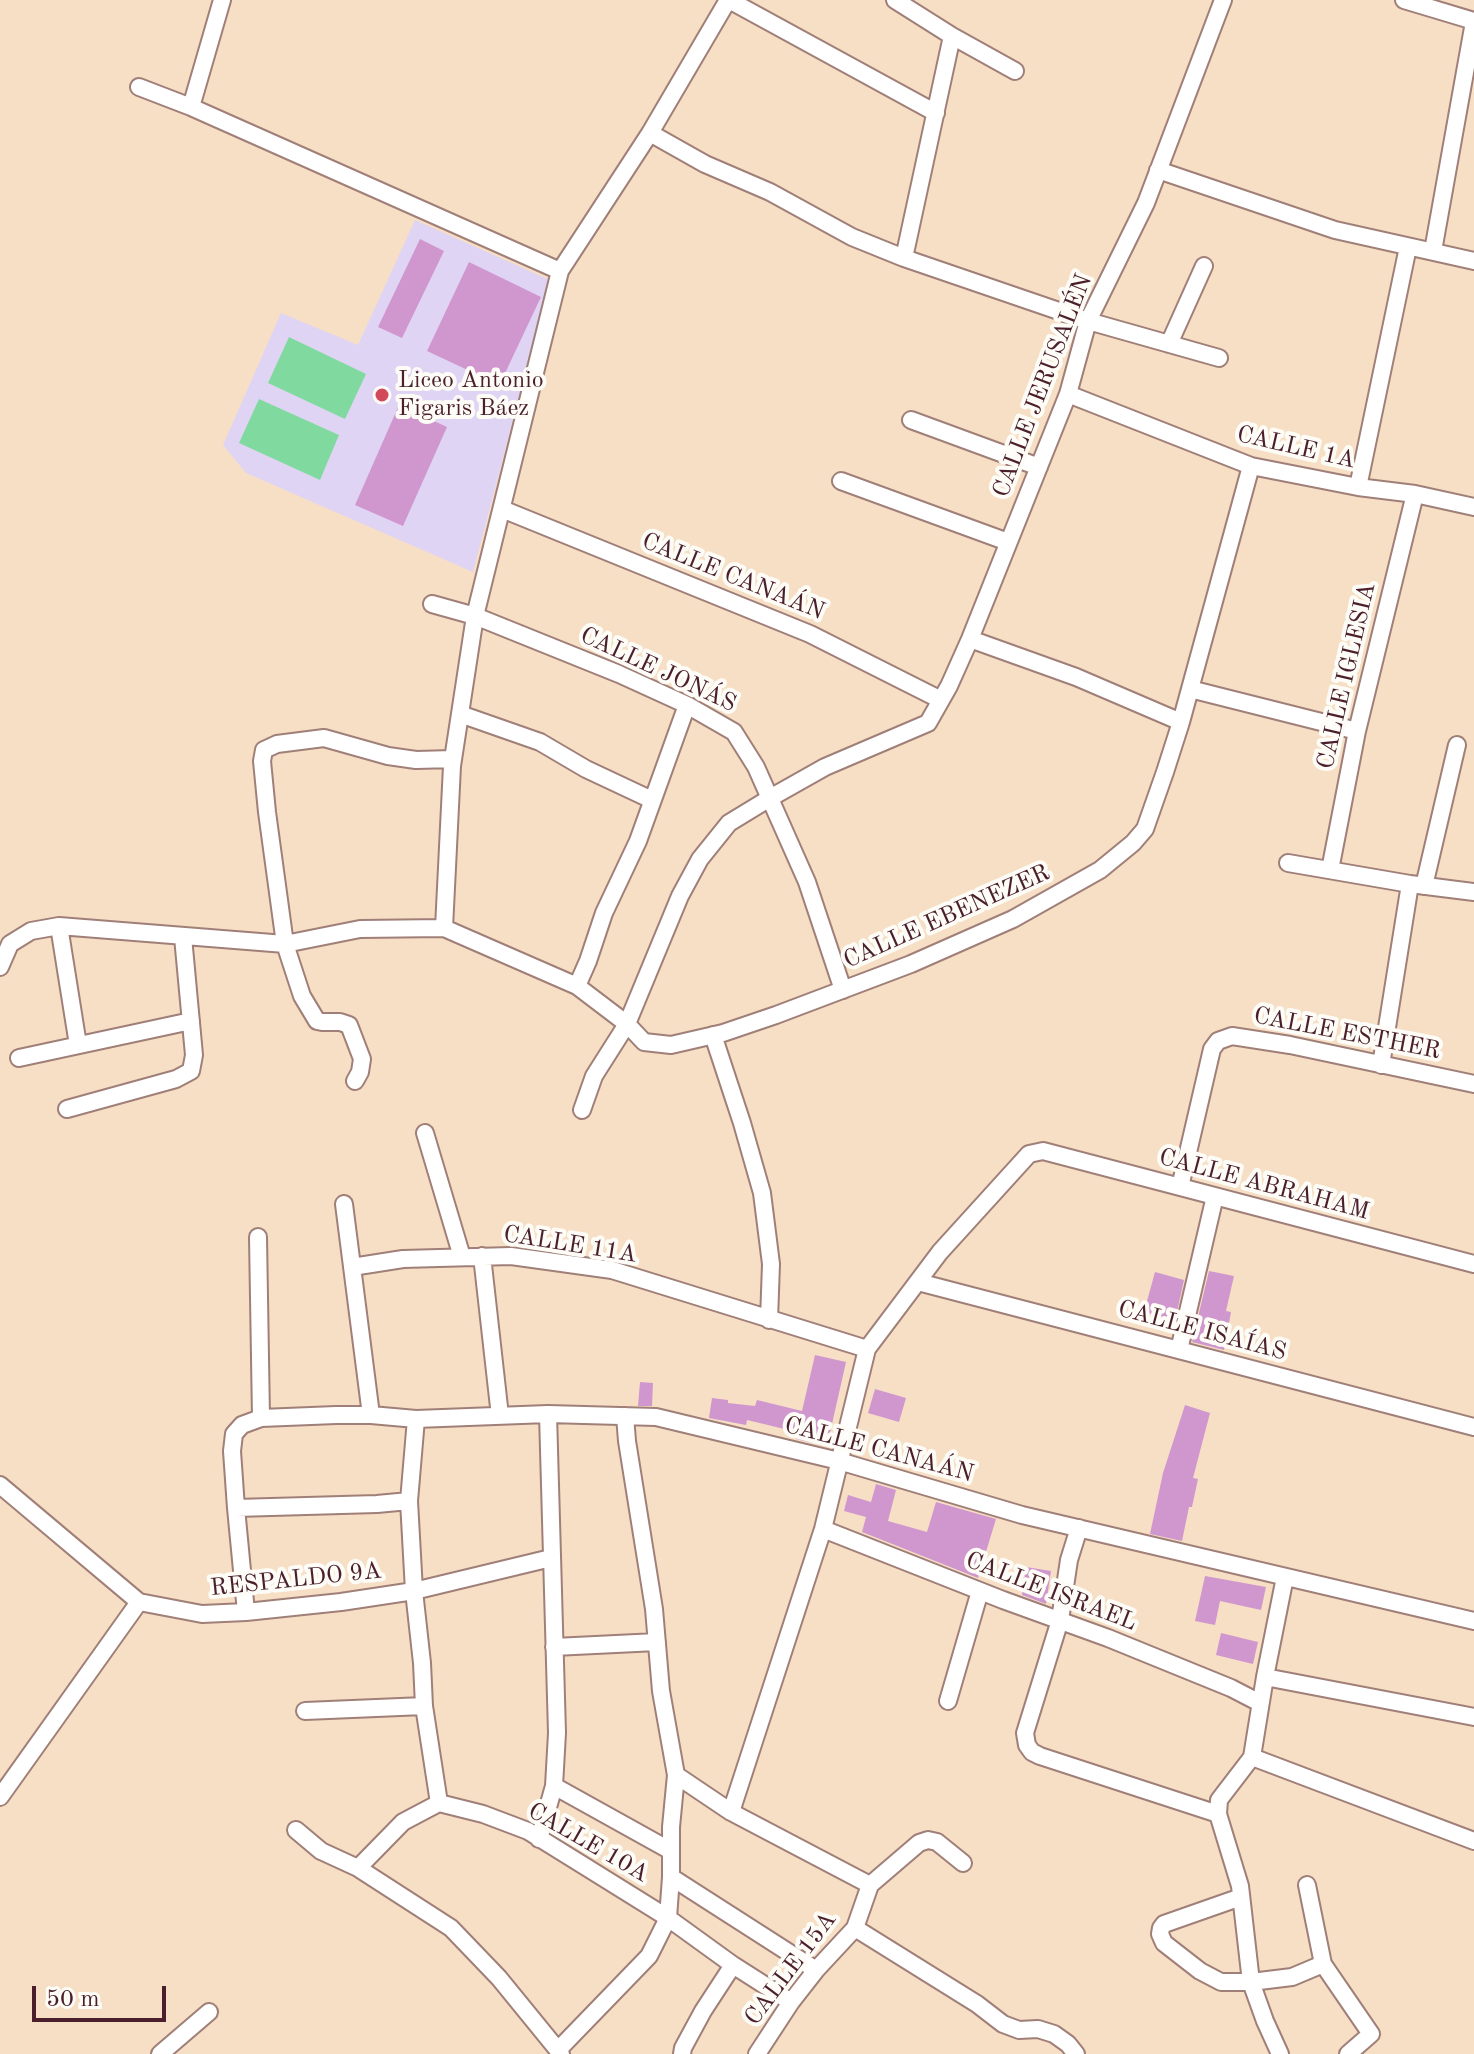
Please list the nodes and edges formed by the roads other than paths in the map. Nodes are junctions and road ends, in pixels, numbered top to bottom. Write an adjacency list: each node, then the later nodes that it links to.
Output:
1 (222, 0): 10 (street)
2 (728, 0): 11 (street); 12 (street)
3 (895, 0): 7 (street)
4 (1223, 0): 13 (street, CALLE JERUSALÉN)
5 (1404, 0): 6 (street)
6 (1474, 22): 15 (street)
7 (952, 36): 8 (street); 11 (street)
8 (1015, 71)
9 (139, 87): 10 (street)
10 (191, 107): 19 (street)
11 (936, 113): 16 (street)
12 (650, 133): 16 (street); 19 (street)
13 (1158, 170): 14 (street); 20 (street, CALLE JERUSALÉN)
14 (1408, 247): 15 (street); 28 (street)
15 (1433, 251): 17 (street)
16 (904, 258): 20 (street)
17 (1474, 261)
18 (1204, 266): 21 (street)
19 (560, 271): 31 (street)
20 (1088, 321): 21 (street); 23 (street, CALLE JERUSALÉN)
21 (1169, 344): 22 (street)
22 (1219, 358)
23 (1068, 394): 25 (street, CALLE 1A); 26 (street, CALLE JERUSALÉN)
24 (911, 420): 26 (street)
25 (1251, 466): 28 (street, CALLE 1A); 36 (street, CALLE EBENEZER)
26 (1039, 467): 32 (street, CALLE JERUSALÉN)
27 (841, 481): 32 (street)
28 (1358, 487): 29 (street, CALLE 1A)
29 (1415, 494): 30 (street, CALLE 1A); 41 (street, CALLE IGLESIA)
30 (1474, 507)
31 (502, 509): 34 (street); 37 (street, CALLE CANAÁN)
32 (1008, 542): 35 (street, CALLE JERUSALÉN)
33 (432, 604): 34 (street, CALLE JONÁS)
34 (475, 616): 38 (street, CALLE JONÁS); 39 (street)
35 (970, 639): 37 (street, CALLE JERUSALÉN); 40 (street)
36 (1190, 689): 40 (street, CALLE EBENEZER); 41 (street)
37 (941, 700): 44 (street, CALLE JERUSALÉN)
38 (687, 705): 44 (street, CALLE JONÁS); 45 (street)
39 (460, 714): 43 (street); 45 (street)
40 (1181, 722): 56 (street, CALLE EBENEZER)
41 (1357, 731): 47 (street, CALLE IGLESIA)
42 (1457, 745): 48 (street)
43 (453, 759): 51 (street); 53 (street)
44 (770, 798): 56 (street, CALLE JONÁS); 58 (street, CALLE JERUSALÉN)
45 (652, 800): 55 (street)
46 (1288, 863): 47 (street)
47 (1330, 870): 48 (street)
48 (1417, 885): 49 (street); 62 (street)
49 (1474, 892)
50 (59, 926): 52 (street); 54 (street); 60 (street)
51 (444, 928): 53 (street); 55 (street)
52 (183, 937): 53 (street); 57 (street)
53 (285, 944): 63 (street)
54 (0, 967)
55 (577, 986): 58 (street)
56 (843, 990): 59 (street, CALLE EBENEZER)
57 (191, 1021): 60 (street); 65 (street)
58 (627, 1024): 59 (street, CALLE EBENEZER); 66 (street, CALLE JERUSALÉN)
59 (713, 1035): 77 (street)
60 (78, 1045): 61 (street)
61 (19, 1058)
62 (1381, 1065): 64 (street, CALLE ESTHER); 68 (street, CALLE ESTHER)
63 (355, 1081)
64 (1474, 1084)
65 (67, 1109)
66 (582, 1110)
67 (425, 1133): 73 (street)
68 (1180, 1187): 69 (street, CALLE ABRAHAM); 76 (street, CALLE ABRAHAM)
69 (1215, 1196): 74 (street, CALLE ABRAHAM); 79 (street)
70 (344, 1204): 75 (street)
71 (258, 1237): 84 (street)
72 (482, 1256): 73 (street, CALLE 11A); 77 (street, CALLE 11A); 82 (street)
73 (462, 1257): 75 (street, CALLE 11A)
74 (1474, 1264)
75 (352, 1267): 81 (street)
76 (918, 1282): 78 (street); 79 (street, CALLE ISAÍAS)
77 (769, 1320): 78 (street, CALLE 11A)
78 (867, 1349): 87 (street)
79 (1179, 1350): 86 (street, CALLE ISAÍAS)
80 (548, 1414): 82 (street, CALLE CANAÁN); 83 (street, CALLE CANAÁN); 93 (street)
81 (371, 1415): 84 (street, CALLE CANAÁN); 85 (street, CALLE CANAÁN)
82 (500, 1416): 85 (street, CALLE CANAÁN)
83 (625, 1416): 87 (street, CALLE CANAÁN); 101 (street)
84 (261, 1418): 90 (street)
85 (416, 1419): 89 (street)
86 (1474, 1427)
87 (839, 1461): 91 (street, CALLE CANAÁN); 92 (street)
88 (0, 1485): 97 (street)
89 (409, 1501): 90 (street); 95 (street)
90 (236, 1508): 98 (street)
91 (1079, 1528): 94 (street, CALLE CANAÁN); 99 (street)
92 (823, 1529): 96 (street, CALLE ISRAEL); 114 (street)
93 (551, 1558): 95 (street, RESPALDO 9A); 102 (street)
94 (1285, 1577): 100 (street, CALLE CANAÁN); 103 (street)
95 (414, 1591): 98 (street, RESPALDO 9A); 106 (street)
96 (980, 1591): 99 (street, CALLE ISRAEL); 104 (street)
97 (139, 1602): 98 (street, RESPALDO 9A); 112 (street)
98 (246, 1612)
99 (1060, 1620): 105 (street, CALLE ISRAEL); 115 (street)
100 (1474, 1621)
101 (657, 1642): 102 (street); 110 (street)
102 (554, 1647): 111 (street)
103 (1265, 1677): 105 (street); 108 (street)
104 (948, 1701)
105 (1260, 1703): 109 (street)
106 (424, 1706): 107 (street); 113 (street)
107 (305, 1711)
108 (1474, 1717)
109 (1252, 1757): 115 (street); 118 (street)
110 (676, 1775): 114 (street); 119 (street)
111 (554, 1786): 117 (street); 119 (street)
112 (0, 1797)
113 (439, 1803): 117 (street, CALLE 10A); 121 (street)
114 (731, 1812): 123 (street)
115 (1218, 1814): 125 (street)
116 (296, 1830): 121 (street)
117 (539, 1839): 126 (street, CALLE 10A)
118 (1474, 1841)
119 (671, 1851): 122 (street)
120 (963, 1863): 123 (street)
121 (358, 1868): 134 (street)
122 (671, 1877): 126 (street); 130 (street)
123 (870, 1885): 127 (street, CALLE 15A)
124 (1307, 1885): 128 (street)
125 (1241, 1897): 131 (street); 131 (street)
126 (668, 1918): 129 (street, CALLE 10A); 134 (street)
127 (855, 1928): 130 (street, CALLE 15A); 138 (street)
128 (1323, 1964): 131 (street); 140 (street)
129 (733, 1965): 132 (street, CALLE 10A); 136 (street)
130 (816, 1970): 132 (street, CALLE 15A)
131 (1251, 1982): 139 (street)
132 (791, 2002): 137 (street, CALLE 15A)
133 (209, 2012): 135 (street)
134 (559, 2052)
135 (160, 2054)
136 (682, 2054)
137 (757, 2054)
138 (1076, 2054)
139 (1280, 2054)
140 (1348, 2054)

